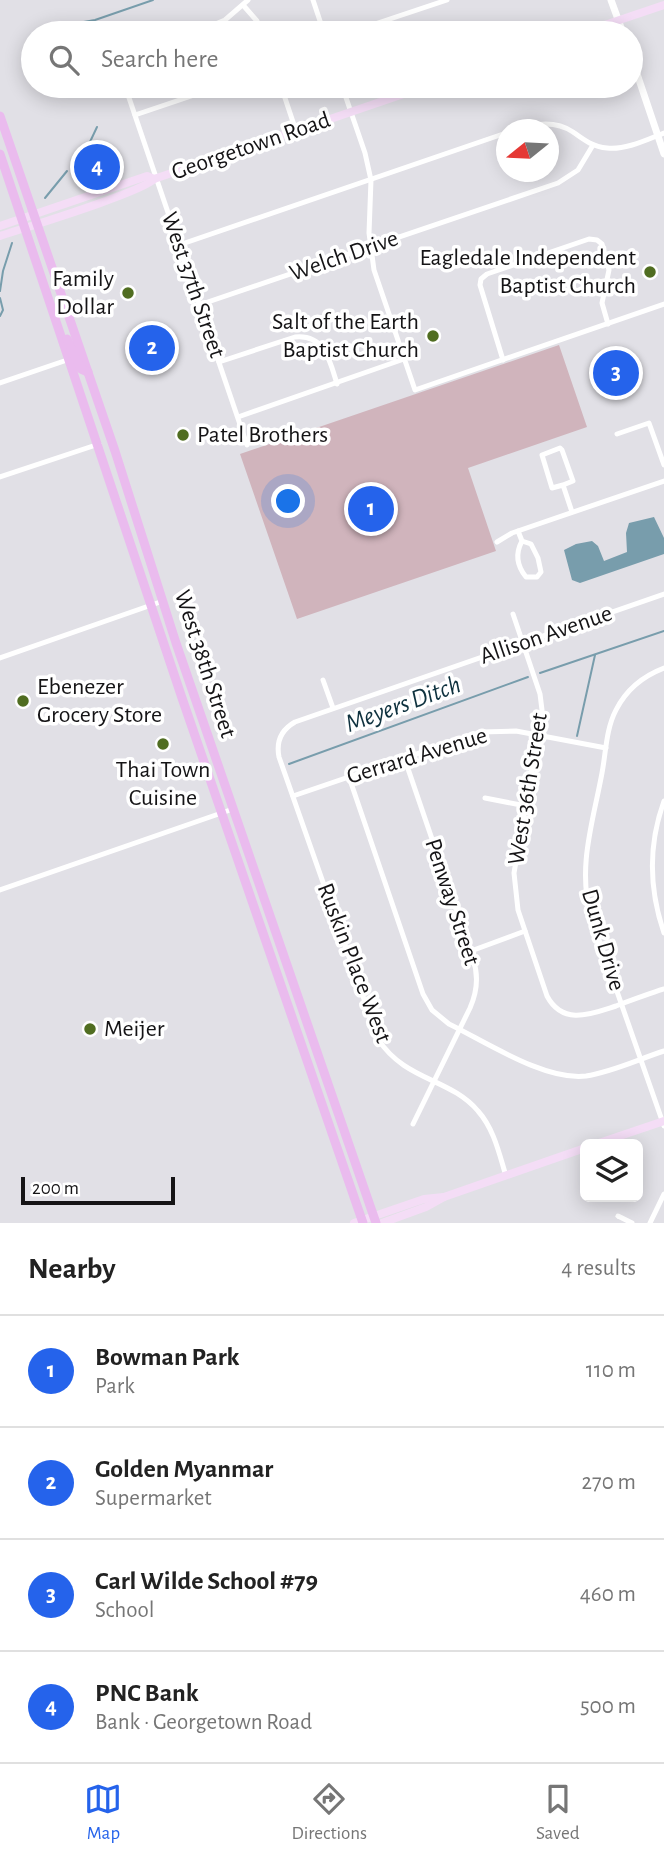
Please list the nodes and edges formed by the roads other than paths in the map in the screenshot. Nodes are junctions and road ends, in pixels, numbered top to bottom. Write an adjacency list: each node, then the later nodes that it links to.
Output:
1 (313, 0): 9 (street)
2 (447, 0): 10 (street)
3 (611, 0): 6 (street)
4 (245, 3): 7 (street); 8 (street)
5 (664, 5): 6 (main road)
6 (618, 20): 11 (main road)
7 (223, 21)
8 (257, 21)
9 (320, 21)
10 (384, 21)
11 (615, 21)
12 (643, 88): 23 (street)
13 (129, 98): 19 (street, West 37th Street)
14 (185, 98): 19 (street)
15 (285, 98): 22 (street)
16 (346, 98): 18 (street)
17 (392, 98): 18 (main road, Georgetown Road)
18 (351, 112): 22 (main road, Georgetown Road); 29 (street)
19 (135, 115): 28 (street, West 37th Street)
20 (0, 116): 30 (main road, West 38th Street)
21 (559, 126): 25 (street)
22 (296, 131): 28 (main road, Georgetown Road)
23 (661, 135): 25 (street); 27 (street)
24 (496, 136): 29 (street)
25 (593, 145): 35 (street, Welch Drive)
26 (0, 154): 31 (main road, West 38th Street)
27 (664, 154)
28 (155, 178): 30 (main road, Georgetown Road); 34 (street, West 37th Street)
29 (371, 180): 34 (street); 35 (street)
30 (36, 219): 31 (main road, Georgetown Road); 44 (main road, West 38th Street)
31 (23, 223): 32 (main road, Georgetown Road); 33 (main road, Georgetown Road); 39 (main road, West 38th Street)
32 (0, 226)
33 (0, 236)
34 (179, 246): 37 (street, West 37th Street)
35 (370, 247): 37 (street, Welch Drive); 41 (street)
36 (664, 304): 38 (street)
37 (199, 305): 43 (street, West 37th Street)
38 (608, 324): 42 (street); 42 (street)
39 (61, 333): 40 (main road, West 38th Street); 44 (main road)
40 (70, 359): 45 (street); 49 (main road, West 38th Street)
41 (404, 359): 42 (street); 46 (street)
42 (503, 360)
43 (219, 362): 46 (street); 47 (street, West 37th Street)
44 (88, 372): 55 (main road, West 38th Street)
45 (0, 383)
46 (337, 384): 47 (street)
47 (238, 417): 50 (street, West 37th Street)
48 (617, 434): 51 (street)
49 (99, 444): 52 (street); 55 (main road); 62 (main road, West 38th Street)
50 (247, 445)
51 (664, 466)
52 (0, 477)
53 (664, 481): 56 (street)
54 (563, 485): 54 (street); 56 (street)
55 (130, 498): 61 (main road, West 38th Street)
56 (572, 512): 57 (street)
57 (518, 531): 58 (street); 59 (street)
58 (522, 541): 58 (street)
59 (497, 542)
60 (664, 594): 64 (street, Allison Avenue)
61 (163, 601): 62 (street); 78 (main road, West 38th Street)
62 (152, 606): 65 (street); 79 (main road, West 38th Street)
63 (513, 614): 64 (street, West 36th Street)
64 (523, 643): 68 (street, Allison Avenue); 69 (street, West 36th Street)
65 (0, 658)
66 (664, 668): 71 (street)
67 (323, 680): 68 (street)
68 (333, 708): 70 (street, Allison Avenue)
69 (539, 735): 71 (street, Gerrard Avenue); 72 (street, Gerrard Avenue); 77 (street, West 36th Street)
70 (278, 742): 74 (street, Ruskin Place West)
71 (606, 748): 87 (street, Dunk Drive)
72 (404, 757): 73 (street, Gerrard Avenue); 84 (street, Penway Street)
73 (349, 777): 74 (street, Gerrard Avenue); 89 (street)
74 (293, 796): 94 (street, Ruskin Place West)
75 (485, 798): 77 (street)
76 (664, 801): 82 (street)
77 (526, 806): 81 (street, West 36th Street)
78 (233, 809): 79 (street); 85 (main road, West 38th Street)
79 (222, 814): 80 (street); 83 (main road, West 38th Street)
80 (0, 890)
81 (525, 931): 84 (street); 87 (street, West 36th Street)
82 (664, 933)
83 (267, 944): 85 (main road); 88 (main road, West 38th Street)
84 (471, 951): 89 (street, Penway Street)
85 (286, 962): 90 (main road, West 38th Street)
86 (664, 989): 87 (street)
87 (622, 1004): 92 (street, Dunk Drive)
88 (294, 1023): 90 (main road); 93 (main road, West 38th Street)
89 (460, 1030): 92 (street); 94 (street, Penway Street)
90 (314, 1044): 95 (main road, West 38th Street)
91 (664, 1051): 92 (street)
92 (640, 1059): 96 (street, Dunk Drive)
93 (307, 1062): 95 (main road); 105 (main road, West 38th Street)
94 (434, 1083): 97 (street, Penway Street); 100 (street, Ruskin Place West)
95 (331, 1092): 104 (main road, West 38th Street)
96 (663, 1123): 98 (main road)
97 (413, 1124)
98 (612, 1139)
99 (580, 1150): 100 (main road)
100 (506, 1176): 102 (main road)
101 (664, 1194): 108 (street)
102 (444, 1197): 104 (main road); 106 (main road)
103 (618, 1216): 107 (street)
104 (375, 1220): 105 (main road)
105 (360, 1222)
106 (382, 1223)
107 (632, 1223)
108 (649, 1223)

